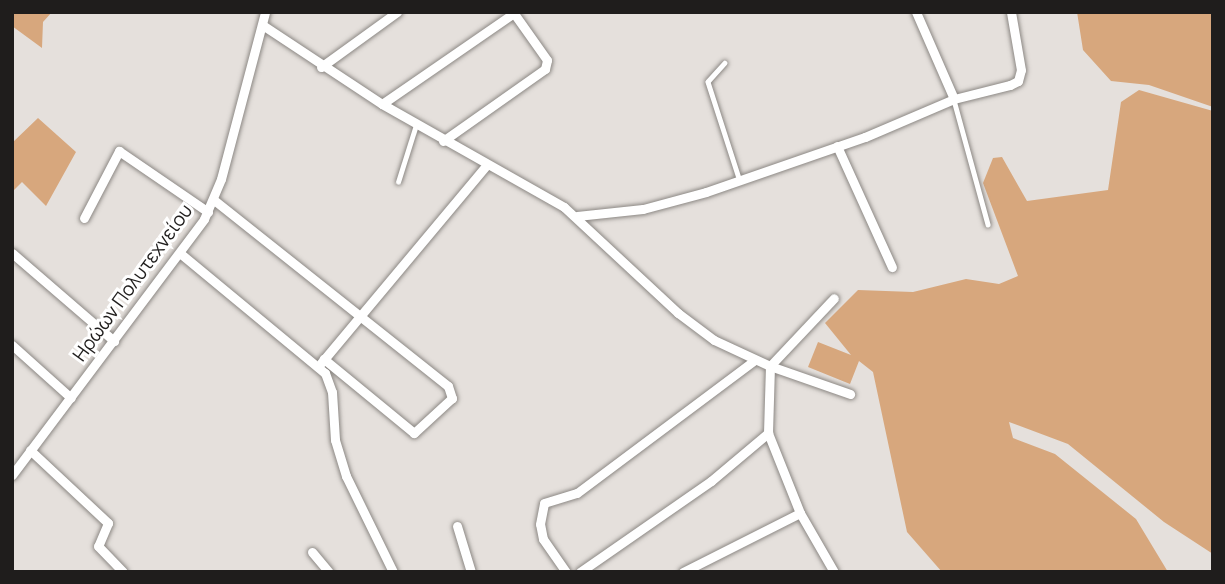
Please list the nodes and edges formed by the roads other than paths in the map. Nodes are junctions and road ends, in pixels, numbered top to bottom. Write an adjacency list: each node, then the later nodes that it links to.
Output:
1 (276, 12): 6 (street)
2 (397, 12): 8 (street)
3 (916, 12): 9 (street)
4 (1011, 12): 9 (street)
5 (514, 13): 10 (street); 12 (street)
6 (265, 20): 8 (street); 17 (street, Ηρώων Πολυτεχνείου)
7 (725, 63): 15 (lane)
8 (321, 67): 10 (street)
9 (954, 99): 13 (street); 21 (lane)
10 (382, 104): 11 (street)
11 (416, 125): 12 (street); 16 (lane)
12 (443, 141): 14 (street)
13 (837, 146): 15 (street); 24 (street)
14 (486, 166): 19 (street); 26 (street)
15 (739, 178): 19 (street)
16 (398, 182)
17 (214, 200): 18 (street, Ηρώων Πολυτεχνείου); 26 (street)
18 (208, 212): 20 (street); 23 (street, Ηρώων Πολυτεχνείου)
19 (578, 216): 29 (street)
20 (85, 218)
21 (988, 224)
22 (12, 253): 27 (street)
23 (181, 254): 27 (street, Ηρώων Πολυτεχνείου); 30 (street)
24 (892, 267)
25 (834, 298): 31 (street)
26 (361, 317): 30 (street); 30 (street)
27 (114, 341): 33 (street, Ηρώων Πολυτεχνείου)
28 (12, 345): 33 (street)
29 (755, 360): 31 (street); 44 (street)
30 (321, 362): 42 (street)
31 (770, 366): 32 (street); 34 (street)
32 (850, 394)
33 (71, 398): 35 (street, Ηρώων Πολυτεχνείου)
34 (768, 433): 37 (street); 45 (street)
35 (30, 450): 36 (street, Ηρώων Πολυτεχνείου); 40 (street)
36 (12, 475)
37 (800, 513): 46 (street); 47 (street)
38 (457, 526): 43 (street)
39 (312, 552): 41 (street)
40 (122, 572)
41 (329, 572)
42 (393, 572)
43 (471, 572)
44 (566, 572)
45 (580, 572)
46 (683, 572)
47 (834, 572)

